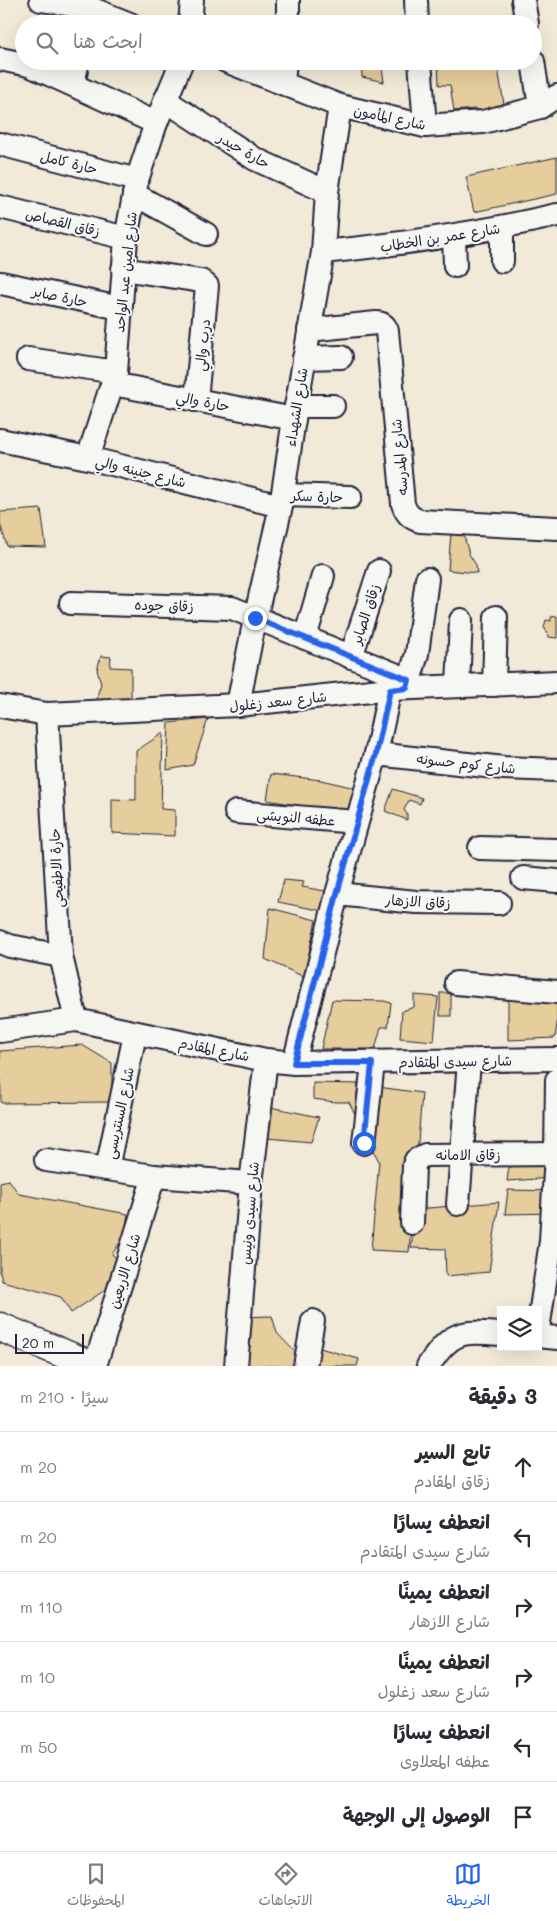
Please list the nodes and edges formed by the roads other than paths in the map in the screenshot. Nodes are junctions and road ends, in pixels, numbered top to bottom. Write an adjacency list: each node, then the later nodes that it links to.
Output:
1 (41, 0): 6 (street)
2 (192, 0): 8 (street)
3 (288, 0): 9 (street)
4 (416, 0): 10 (street)
5 (523, 0): 11 (street)
6 (89, 11): 7 (street)
7 (102, 15)
8 (191, 15)
9 (288, 15)
10 (417, 15)
11 (526, 15)
12 (0, 59): 13 (street)
13 (15, 62)
14 (41, 70): 21 (street)
15 (76, 70): 21 (street)
16 (178, 70): 23 (street, شارع امين عبد الواحد)
17 (248, 70): 22 (street, شارع المأمون)
18 (284, 70): 22 (street)
19 (421, 70): 27 (street)
20 (536, 70): 24 (street)
21 (73, 84): 26 (street)
22 (283, 84): 25 (street, شارع المأمون)
23 (165, 100): 26 (street, شارع امين عبد الواحد); 30 (street, حارة حيدر)
24 (548, 102): 27 (street, شارع المأمون)
25 (340, 106): 27 (street, شارع المأمون); 30 (street, شارع الشهداء)
26 (156, 123): 29 (street, شارع امين عبد الواحد)
27 (425, 126)
28 (0, 144): 29 (street, حارة كامل)
29 (135, 187): 34 (street, حارة كامل); 36 (street, شارع امين عبد الواحد)
30 (327, 192): 37 (street, شارع الشهداء)
31 (0, 206): 36 (street, زقاق القصاص)
32 (557, 215): 33 (street, شارع عمر بن الخطاب)
33 (502, 228): 35 (street, شارع عمر بن الخطاب); 38 (street)
34 (206, 234)
35 (454, 236): 37 (street, شارع عمر بن الخطاب); 39 (street)
36 (126, 238): 40 (street, شارع امين عبد الواحد)
37 (323, 252): 43 (street, شارع الشهداء)
38 (502, 261)
39 (455, 266)
40 (123, 269): 42 (street, شارع امين عبد الواحد); 48 (street, درب والي)
41 (1, 283): 42 (street, حارة صابر)
42 (120, 308): 47 (street, شارع امين عبد الواحد)
43 (309, 330): 45 (street, شارع الشهداء); 55 (street, شارع المدرسه)
44 (341, 357): 45 (street)
45 (304, 358): 50 (street, شارع الشهداء)
46 (28, 359): 47 (street, حارة والي)
47 (114, 378): 48 (street, حارة والي); 52 (street, شارع امين عبد الواحد)
48 (196, 400): 50 (street, حارة والي)
49 (333, 406): 50 (street, حارة والي)
50 (295, 413): 54 (street, شارع الشهداء)
51 (0, 440): 52 (street, شارع جنينه والي)
52 (88, 458): 54 (street, شارع جنينه والي)
53 (350, 497): 54 (street, حارة سكر)
54 (282, 500): 61 (street, شارع الشهداء)
55 (557, 528)
56 (380, 571): 64 (street, زقاق الصابر)
57 (323, 576): 63 (street)
58 (427, 579): 67 (street)
59 (70, 603): 61 (street, زقاق جوده)
60 (496, 616): 66 (street)
61 (255, 618): 63 (street, زقاق جوده); 70 (street, شارع الشهداء)
62 (461, 620): 68 (street)
63 (305, 638): 64 (street, زقاق جوده)
64 (351, 657): 67 (street, زقاق جوده)
65 (557, 682): 66 (street, شارع سعد زغلول)
66 (494, 685): 68 (street, شارع سعد زغلول)
67 (402, 686): 68 (street, شارع سعد زغلول); 70 (street, شارع سعد زغلول); 72 (street)
68 (458, 686)
69 (0, 706): 71 (street, شارع سعد زغلول)
70 (238, 706): 71 (street, شارع سعد زغلول)
71 (47, 714): 83 (street, حارة الاطفيحى)
72 (376, 754): 73 (street, شارع كوم حسونه); 75 (street)
73 (557, 770)
74 (236, 812): 75 (street, عطفه النويشى)
75 (356, 822): 80 (street)
76 (480, 848): 77 (street)
77 (557, 850)
78 (523, 878): 79 (street)
79 (557, 881)
80 (337, 894): 81 (street, زقاق الازهار); 92 (street)
81 (499, 903)
82 (0, 942): 83 (street)
83 (61, 956): 86 (street, حارة الاطفيحى)
84 (456, 983): 85 (street)
85 (557, 992)
86 (76, 1020): 87 (street); 88 (street, شارع المقادم)
87 (0, 1031)
88 (135, 1034): 90 (street, شارع المقادم); 99 (street, شارع السنتريسى)
89 (557, 1059): 91 (street, شارع سيدى المتقادم)
90 (266, 1060): 92 (street, شارع المقادم); 101 (street, شارع سيدى ونيس)
91 (469, 1061): 93 (street, شارع سيدى المتقادم); 96 (street)
92 (294, 1063): 93 (street, شارع سيدى المتقادم)
93 (372, 1063): 95 (street)
94 (557, 1080): 97 (street)
95 (364, 1143)
96 (462, 1154): 97 (street, زقاق الامانه); 102 (street); 103 (street, زقاق الامانه)
97 (556, 1154): 104 (street)
98 (46, 1160): 99 (street)
99 (107, 1169): 100 (street, شارع السنتريسى)
100 (154, 1176): 101 (street, شارع السنتريسى); 110 (street, شارع الاربعين)
101 (251, 1183): 111 (street, شارع سيدى ونيس)
102 (458, 1204)
103 (412, 1223)
104 (541, 1306)
105 (313, 1321): 112 (street)
106 (0, 1326): 110 (main road)
107 (497, 1334): 113 (street)
108 (542, 1336): 109 (street)
109 (557, 1338)
110 (94, 1366)
111 (236, 1366)
112 (305, 1366)
113 (428, 1366)

